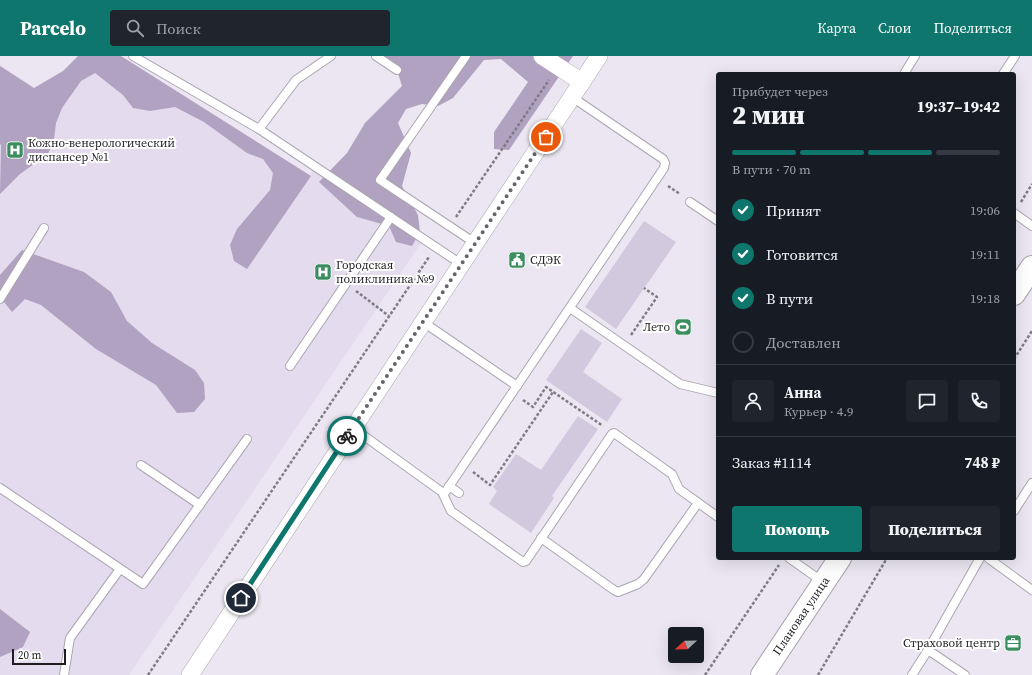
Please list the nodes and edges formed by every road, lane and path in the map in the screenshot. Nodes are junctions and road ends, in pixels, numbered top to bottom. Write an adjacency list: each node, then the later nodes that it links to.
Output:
1 (134, 56): 15 (lane)
2 (331, 56): 15 (lane)
3 (376, 56): 10 (lane)
4 (466, 56): 22 (lane)
5 (542, 56): 9 (street)
6 (599, 56): 13 (street)
7 (915, 56): 11 (lane)
8 (1015, 56): 12 (lane)
9 (558, 66): 13 (street); 22 (path)
10 (398, 70)
11 (905, 72)
12 (1004, 72)
13 (582, 82): 14 (street)
14 (572, 97): 16 (lane); 25 (street)
15 (259, 129): 20 (lane)
16 (658, 178): 18 (path); 33 (lane)
17 (1032, 184): 19 (path)
18 (690, 202): 21 (lane)
19 (1016, 210): 23 (lane)
20 (391, 217): 26 (lane); 29 (lane)
21 (716, 219)
22 (450, 226): 25 (lane)
23 (1032, 226)
24 (44, 228): 32 (lane)
25 (475, 243): 27 (street)
26 (436, 247): 27 (lane); 34 (path)
27 (461, 264): 35 (street)
28 (1032, 267): 31 (main road)
29 (347, 284): 34 (path); 39 (lane)
30 (644, 288): 37 (path)
31 (1016, 291)
32 (0, 299)
33 (570, 308): 37 (lane); 40 (lane)
34 (389, 316): 69 (path)
35 (423, 322): 40 (lane); 43 (street)
36 (1032, 331): 38 (path)
37 (624, 345): 42 (lane)
38 (1016, 356)
39 (290, 366)
40 (515, 389): 41 (path); 47 (lane)
41 (553, 392): 44 (path); 47 (path)
42 (716, 393)
43 (353, 428): 52 (lane); 70 (street)
44 (614, 434): 53 (lane); 57 (lane)
45 (247, 439): 54 (lane)
46 (141, 465): 54 (lane)
47 (463, 466): 49 (lane)
48 (1032, 483): 55 (lane)
49 (449, 486): 51 (lane); 52 (lane)
50 (0, 488): 64 (lane)
51 (459, 493)
52 (444, 494): 57 (lane)
53 (698, 503): 56 (lane); 57 (lane)
54 (200, 505): 64 (lane)
55 (1016, 508)
56 (716, 516)
57 (541, 538)
58 (792, 560): 65 (lane)
59 (839, 560): 65 (main road, Плановая улица)
60 (885, 560): 73 (path)
61 (979, 560): 67 (lane)
62 (991, 560): 66 (lane)
63 (780, 564): 71 (path)
64 (120, 569): 68 (lane)
65 (824, 583): 72 (main road, Плановая улица)
66 (1032, 590)
67 (928, 650): 74 (lane); 75 (lane)
68 (64, 675)
69 (148, 675)
70 (190, 675)
71 (705, 675)
72 (762, 675)
73 (818, 675)
74 (912, 675)
75 (966, 675)

